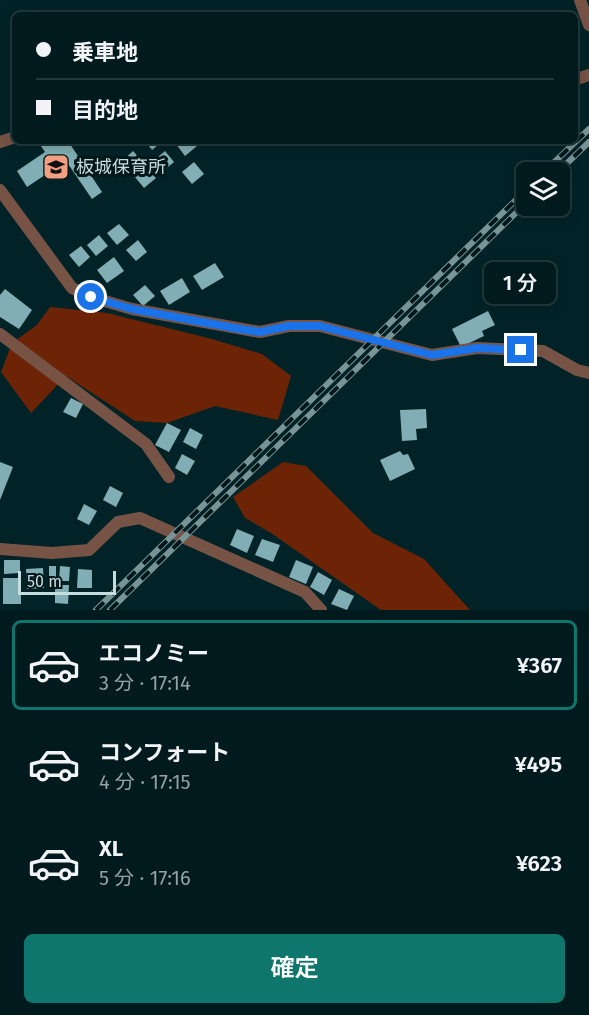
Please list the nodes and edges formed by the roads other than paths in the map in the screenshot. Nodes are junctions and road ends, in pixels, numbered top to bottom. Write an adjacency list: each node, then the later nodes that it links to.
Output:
1 (580, 0): 2 (street)
2 (589, 25)
3 (0, 190): 5 (street)
4 (0, 334): 6 (street)
5 (589, 373)
6 (169, 477)
7 (0, 549): 8 (street)
8 (321, 610)

